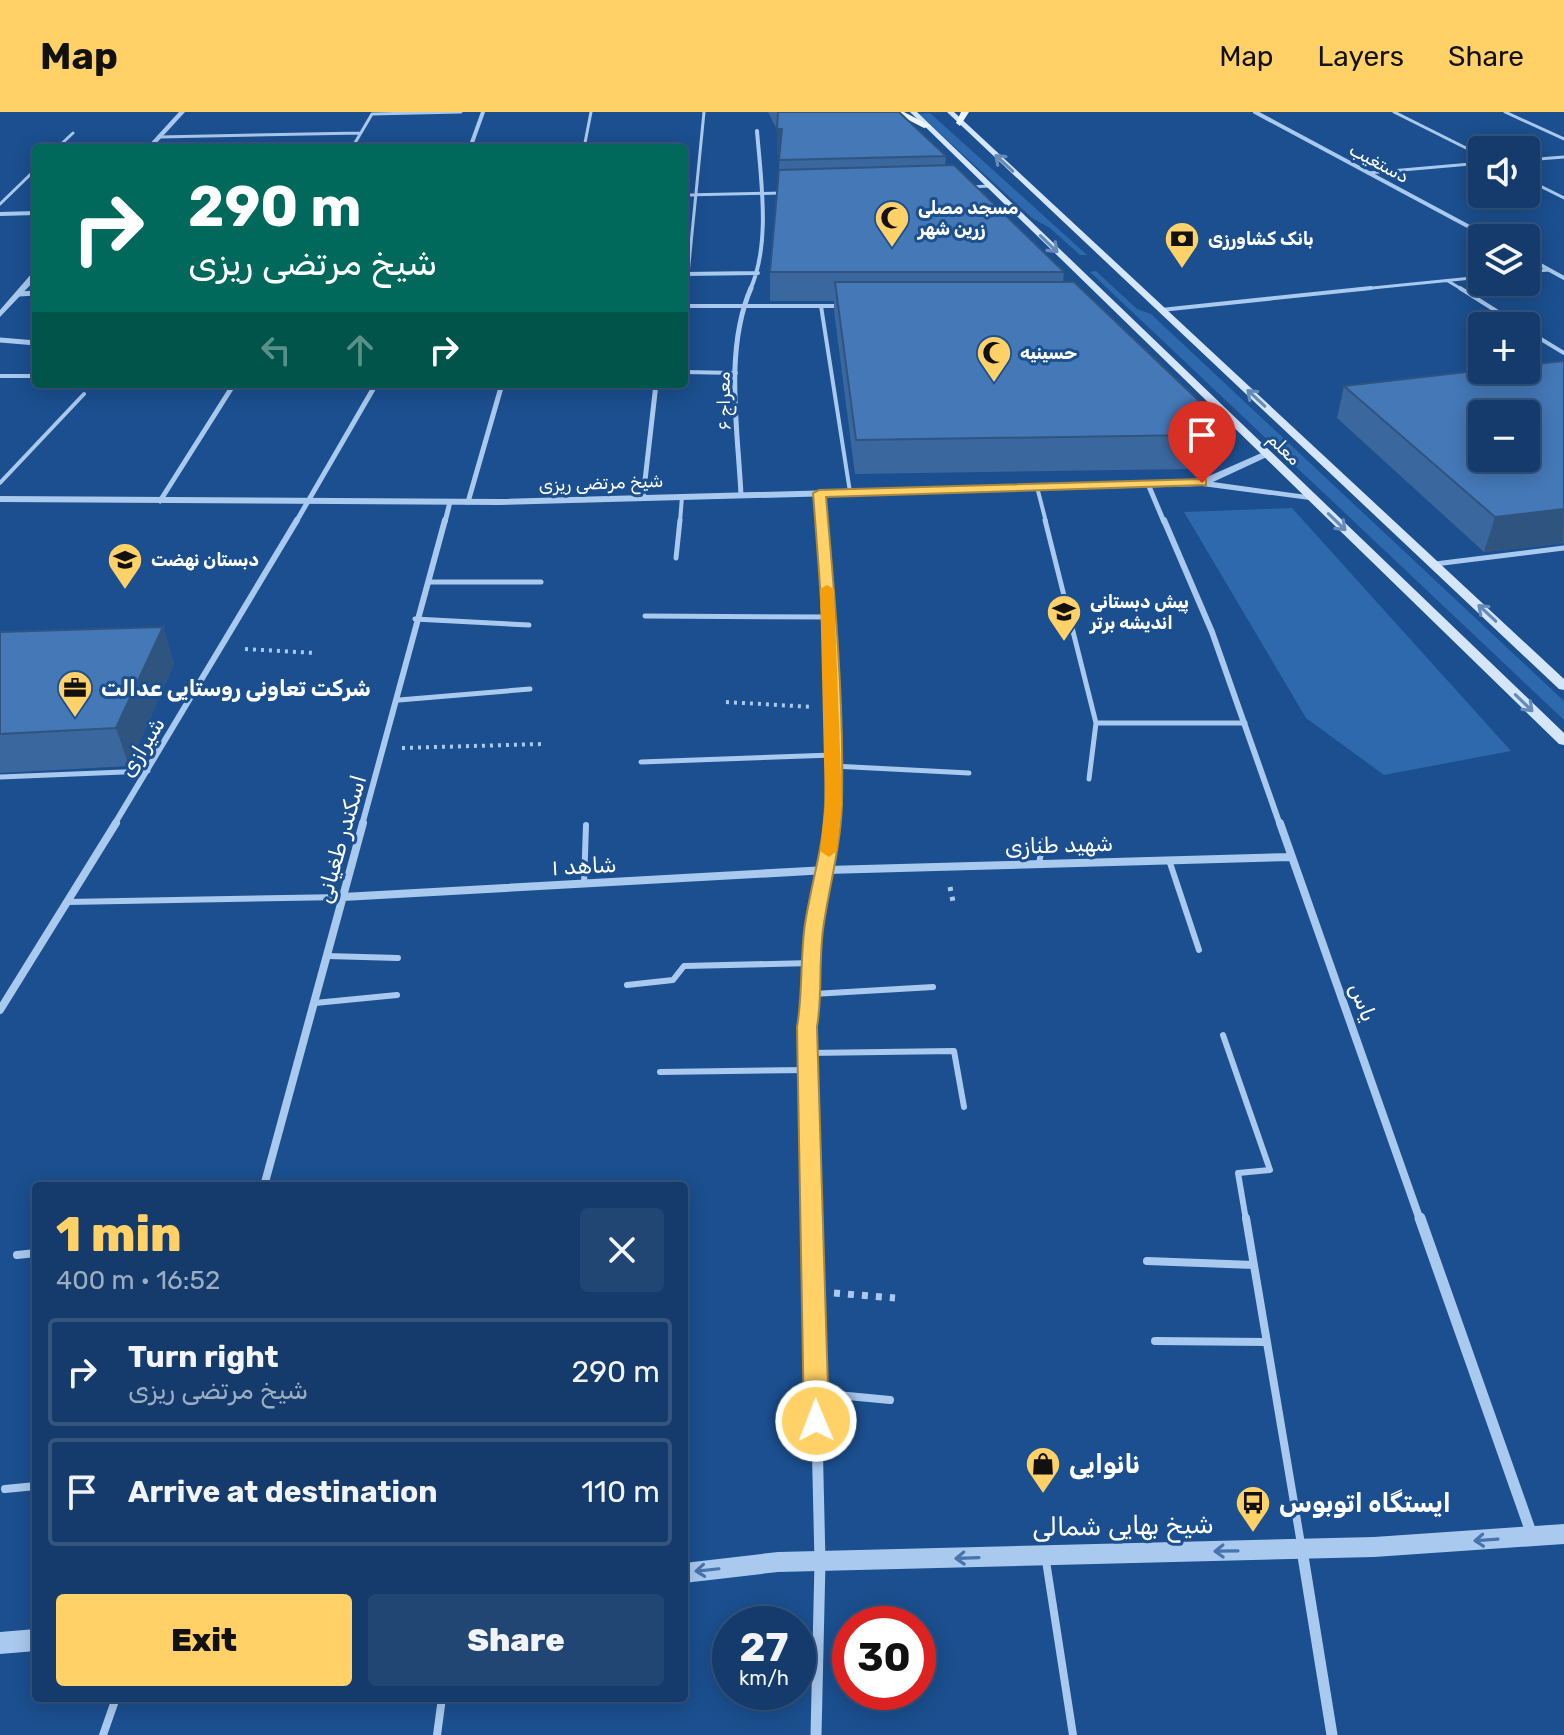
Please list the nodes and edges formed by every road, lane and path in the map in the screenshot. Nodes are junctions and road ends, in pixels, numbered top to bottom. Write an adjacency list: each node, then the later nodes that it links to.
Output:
1 (182, 112): 20 (street)
2 (461, 112): 18 (lane)
3 (483, 112): 25 (street)
4 (591, 112): 26 (lane)
5 (704, 112): 39 (lane)
6 (897, 112): 15 (main road)
7 (914, 112): 15 (main road, معلم)
8 (950, 112): 13 (main road, معلم)
9 (965, 112): 13 (main road)
10 (1255, 112): 32 (street, دستغیب)
11 (1394, 112): 27 (lane)
12 (1505, 112): 21 (lane)
13 (960, 123): 47 (main road, معلم, one-way to 13)
14 (299, 124): 19 (lane)
15 (927, 126): 33 (main road, معلم)
16 (757, 131): 37 (street)
17 (73, 133): 22 (lane)
18 (361, 133): 19 (lane); 24 (lane)
19 (295, 134): 20 (lane)
20 (159, 137): 23 (street)
21 (1564, 139)
22 (61, 144)
23 (153, 144)
24 (354, 144)
25 (471, 144)
26 (585, 144)
27 (1468, 149)
28 (1564, 157): 29 (lane)
29 (1540, 159)
30 (1468, 164): 32 (lane)
31 (32, 173): 41 (lane)
32 (1368, 173): 44 (street, دستغیب)
33 (990, 186): 35 (lane); 51 (main road, معلم, one-way to 51)
34 (1540, 186): 40 (lane)
35 (959, 187)
36 (792, 192): 37 (lane)
37 (762, 193): 39 (lane); 54 (street)
38 (688, 195): 39 (lane)
39 (697, 195): 45 (lane)
40 (1564, 198)
41 (0, 204)
42 (32, 213): 43 (street)
43 (0, 214)
44 (1468, 226)
45 (688, 260)
46 (1540, 265): 52 (street)
47 (1114, 266): 48 (main road); 68 (main road, معلم)
48 (1101, 267)
49 (1088, 268): 51 (main road)
50 (1564, 268): 52 (street)
51 (1076, 270): 67 (main road, معلم)
52 (1549, 270): 53 (lane); 56 (street)
53 (1540, 271)
54 (758, 273): 55 (street); 65 (street, معراج ۶)
55 (688, 274)
56 (1564, 278)
57 (32, 279): 61 (street)
58 (1468, 279): 59 (lane)
59 (1448, 281): 68 (lane); 69 (lane)
60 (32, 293): 61 (street)
61 (19, 294): 70 (street)
62 (688, 306): 65 (lane)
63 (821, 306): 64 (lane); 65 (lane); 89 (lane)
64 (852, 306)
65 (743, 307): 76 (street, معراج ۶)
66 (1099, 307): 67 (lane)
67 (1114, 307): 84 (main road, معلم)
68 (1161, 310): 102 (main road, معلم, one-way to 68)
69 (1498, 312)
70 (0, 315)
71 (1540, 338): 74 (lane)
72 (0, 340): 73 (street)
73 (32, 343)
74 (1564, 353)
75 (688, 372): 76 (lane)
76 (736, 373): 91 (street, معراج ۶)
77 (0, 376): 78 (lane)
78 (32, 376)
79 (231, 388): 96 (street)
80 (374, 388): 97 (street, شیرازی)
81 (501, 388): 99 (street)
82 (656, 388): 93 (street)
83 (84, 394): 85 (lane)
84 (1266, 454): 86 (street, شیخ مرتضی ریزی); 95 (main road, معلم)
85 (0, 483)
86 (1202, 483): 87 (street, شیخ مرتضی ریزی); 95 (street, شیخ مرتضی ریزی)
87 (1148, 484): 88 (street, شیخ مرتضی ریزی); 117 (street, یاس)
88 (1037, 487): 89 (street, شیخ مرتضی ریزی); 116 (lane)
89 (850, 492): 90 (street, شیخ مرتضی ریزی)
90 (819, 493): 91 (street, شیخ مرتضی ریزی); 106 (street)
91 (741, 495): 92 (street, شیخ مرتضی ریزی)
92 (682, 497): 93 (street, شیخ مرتضی ریزی); 101 (lane)
93 (643, 498): 99 (street, شیخ مرتضی ریزی)
94 (0, 499): 96 (street, شیخ مرتضی ریزی)
95 (1314, 499): 118 (main road, معلم, one-way to 118)
96 (160, 501): 97 (street, شیخ مرتضی ریزی)
97 (310, 501): 98 (street, شیخ مرتضی ریزی); 109 (street, شیرازی)
98 (450, 502): 99 (street, شیخ مرتضی ریزی); 103 (street, اسکندر طغیانی)
99 (468, 502)
100 (1564, 548): 102 (lane)
101 (676, 558)
102 (1435, 564): 111 (main road, معلم, one-way to 102)
103 (429, 582): 104 (lane); 107 (street, اسکندر طغیانی)
104 (541, 582)
105 (645, 616): 106 (lane)
106 (829, 617): 115 (street)
107 (415, 619): 108 (lane); 113 (street, اسکندر طغیانی)
108 (529, 625)
109 (224, 647): 110 (path); 124 (street, شیرازی)
110 (315, 653)
111 (1564, 686)
112 (530, 689): 113 (lane)
113 (399, 700): 120 (street, اسکندر طغیانی)
114 (726, 702): 115 (path)
115 (832, 709): 121 (street)
116 (1096, 723): 117 (lane); 127 (lane)
117 (1245, 723): 130 (street, یاس)
118 (1564, 741)
119 (543, 744): 120 (path)
120 (385, 749): 135 (street, اسکندر طغیانی)
121 (833, 755): 122 (lane); 123 (street)
122 (641, 762)
123 (833, 766): 125 (lane); 133 (street)
124 (149, 771): 126 (lane); 136 (street, شیرازی)
125 (969, 773)
126 (0, 777)
127 (1089, 779)
128 (586, 825): 134 (lane)
129 (1043, 841): 132 (lane)
130 (1292, 857): 131 (street, شهید طنازی); 166 (street, یاس)
131 (1169, 860): 132 (street, شهید طنازی); 137 (lane)
132 (1039, 864): 133 (street, شهید طنازی)
133 (827, 870): 134 (street, شاهد ۱); 140 (street)
134 (584, 884): 135 (street, شاهد ۱)
135 (343, 897): 136 (lane); 138 (street, اسکندر طغیانی)
136 (67, 902): 146 (street, شیرازی)
137 (1199, 950)
138 (327, 956): 139 (lane); 145 (street, اسکندر طغیانی)
139 (398, 958)
140 (813, 963): 141 (lane); 143 (street)
141 (627, 985)
142 (933, 987): 143 (lane)
143 (813, 994): 148 (street)
144 (397, 995): 145 (lane)
145 (315, 1003): 152 (street, اسکندر طغیانی)
146 (0, 1010)
147 (1223, 1035): 156 (lane)
148 (808, 1053): 149 (street); 151 (lane)
149 (808, 1070): 150 (lane); 157 (street)
150 (660, 1072)
151 (964, 1107)
152 (265, 1182)
153 (32, 1253): 154 (lane)
154 (17, 1255)
155 (1147, 1261): 156 (lane)
156 (1254, 1265): 160 (lane)
157 (813, 1292): 158 (path); 161 (street)
158 (895, 1298)
159 (1155, 1341): 160 (lane)
160 (1266, 1342): 167 (lane)
161 (816, 1393): 162 (lane); 169 (street)
162 (890, 1400)
163 (32, 1486): 164 (lane)
164 (5, 1489)
165 (1564, 1534): 166 (street, شیخ بهایی شمالی)
166 (1533, 1537): 167 (street, شیخ بهایی شمالی, one-way to 167)
167 (1302, 1549): 168 (street, شیخ بهایی شمالی, one-way to 168); 179 (street)
168 (1045, 1556): 169 (street, شیخ بهایی شمالی, one-way to 169); 178 (lane)
169 (820, 1562): 170 (street, شیخ بهایی شمالی, one-way to 170); 177 (street)
170 (688, 1573)
171 (32, 1640): 172 (street)
172 (0, 1643)
173 (115, 1702): 175 (lane)
174 (441, 1702): 176 (lane)
175 (103, 1735)
176 (437, 1735)
177 (816, 1735)
178 (1073, 1735)
179 (1332, 1735)

